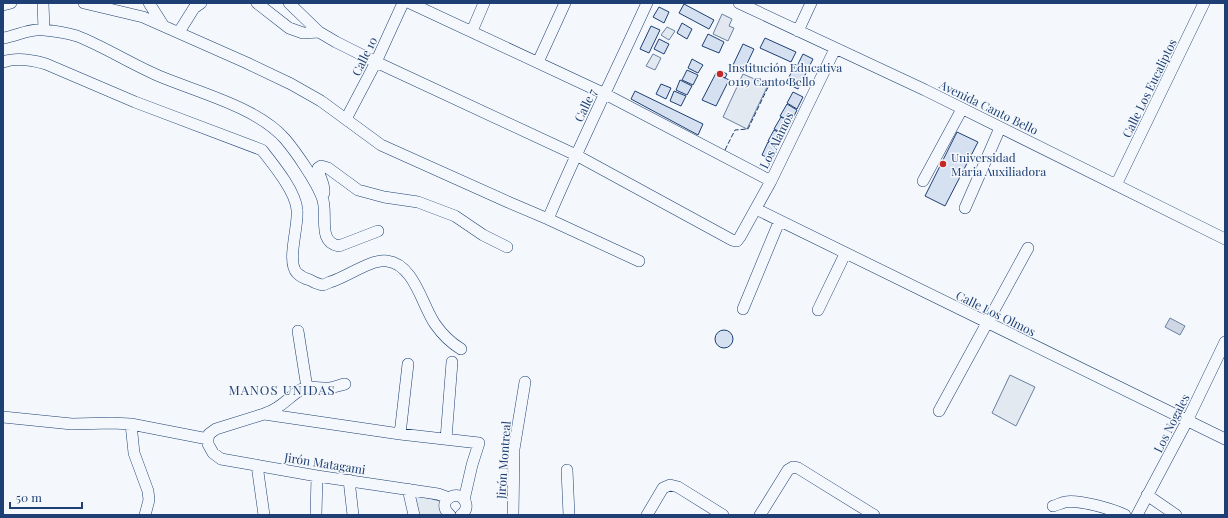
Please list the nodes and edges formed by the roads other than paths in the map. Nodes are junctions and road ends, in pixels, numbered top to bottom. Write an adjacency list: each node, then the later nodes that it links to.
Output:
1 (11, 3): 16 (street)
2 (43, 3): 18 (street)
3 (84, 3): 17 (street)
4 (149, 3): 17 (street)
5 (201, 3): 21 (street)
6 (256, 3): 22 (street)
7 (289, 3): 22 (street)
8 (403, 3): 26 (street, Calle 10)
9 (410, 3): 19 (street)
10 (484, 3): 19 (street)
11 (565, 3): 27 (street)
12 (647, 3): 28 (street, Calle 7)
13 (739, 3): 20 (street, Avenida Canto Bello)
14 (811, 3): 20 (street)
15 (1204, 3): 35 (street, Calle Los Eucaliptos)
16 (3, 6)
17 (163, 25): 21 (street)
18 (44, 30): 23 (street); 36 (street)
19 (472, 31): 27 (street)
20 (798, 31): 24 (street, Avenida Canto Bello)
21 (179, 32): 30 (street)
22 (319, 32): 26 (street)
23 (3, 38)
24 (835, 49): 29 (street, Avenida Canto Bello); 33 (street, Los Alamos)
25 (3, 62): 52 (street)
26 (376, 62): 30 (street, Calle 10); 32 (street)
27 (538, 62): 28 (street)
28 (605, 94): 32 (street, Calle 7); 33 (street)
29 (962, 109): 31 (street, Avenida Canto Bello); 34 (street)
30 (346, 119): 39 (street)
31 (1000, 128): 35 (street, Avenida Canto Bello); 37 (street)
32 (576, 155): 38 (street, Los Alamos); 39 (street, Calle 7)
33 (771, 181): 38 (street, Los Alamos)
34 (923, 181)
35 (1116, 185): 42 (street, Avenida Canto Bello)
36 (323, 198): 41 (street); 43 (street)
37 (965, 208)
38 (756, 209): 40 (street, Calle Los Olmos)
39 (548, 219): 46 (street)
40 (779, 222): 45 (street, Calle Los Olmos); 47 (street)
41 (378, 232)
42 (1225, 238)
43 (507, 247)
44 (1028, 248): 49 (street)
45 (844, 254): 48 (street); 49 (street, Calle Los Olmos)
46 (639, 261)
47 (743, 309)
48 (818, 310)
49 (986, 323): 58 (street); 61 (street, Calle Los Olmos)
50 (298, 331): 57 (street)
51 (1225, 342): 61 (street, Los Nogales)
52 (461, 350)
53 (452, 362): 65 (street)
54 (408, 364): 63 (street)
55 (525, 382): 83 (street, Jirón Montreal)
56 (345, 384): 57 (street)
57 (307, 388): 59 (street)
58 (940, 411)
59 (264, 414): 63 (street); 64 (street)
60 (3, 417): 62 (street)
61 (1187, 421): 66 (street, Calle Los Olmos); 72 (street, Los Nogales)
62 (131, 424): 64 (street); 77 (street)
63 (400, 434): 65 (street)
64 (208, 439): 67 (street, Jirón Matagami)
65 (446, 439): 74 (street)
66 (1225, 439)
67 (257, 465): 69 (street, Jirón Matagami); 78 (street)
68 (567, 470): 84 (street)
69 (317, 476): 70 (street, Jirón Matagami); 79 (street)
70 (349, 480): 71 (street, Jirón Matagami); 80 (street)
71 (408, 489): 73 (street, Jirón Matagami); 81 (street)
72 (1147, 495): 90 (street, Los Nogales); 91 (street)
73 (449, 498): 74 (street, Jirón Matagami); 82 (street)
74 (464, 500): 76 (street)
75 (1053, 506): 89 (street)
76 (463, 514)
77 (145, 515)
78 (264, 515)
79 (316, 515)
80 (353, 515)
81 (414, 515)
82 (450, 515)
83 (513, 515)
84 (569, 515)
85 (647, 515): 86 (street)
86 (723, 515)
87 (760, 515): 88 (street)
88 (874, 515)
89 (1125, 515)
90 (1137, 515)
91 (1176, 515)

